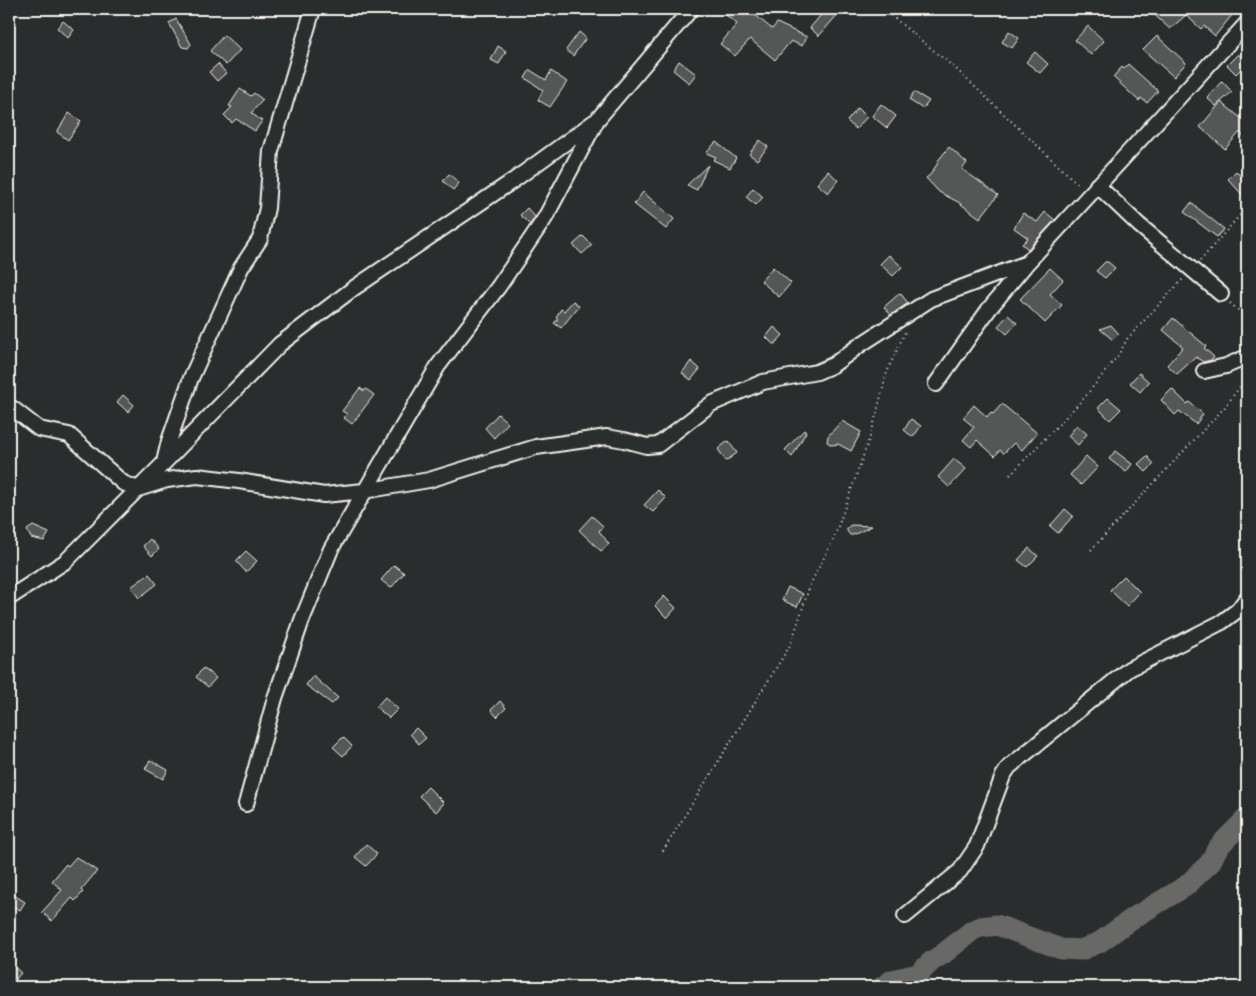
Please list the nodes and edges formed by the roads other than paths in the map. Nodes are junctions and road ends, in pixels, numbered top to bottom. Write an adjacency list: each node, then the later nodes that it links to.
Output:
1 (313, 9): 12 (street)
2 (691, 9): 4 (street)
3 (1247, 22): 5 (street)
4 (596, 120): 12 (street); 14 (street)
5 (1093, 190): 6 (street); 7 (street)
6 (1027, 263): 10 (street); 14 (street)
7 (1221, 294)
8 (1247, 357): 9 (street)
9 (1204, 371)
10 (936, 384)
11 (12, 408): 13 (street)
12 (164, 463): 13 (street)
13 (138, 489): 14 (street); 15 (street)
14 (364, 491): 17 (street)
15 (9, 598)
16 (1247, 598): 18 (street)
17 (246, 804)
18 (905, 916)

